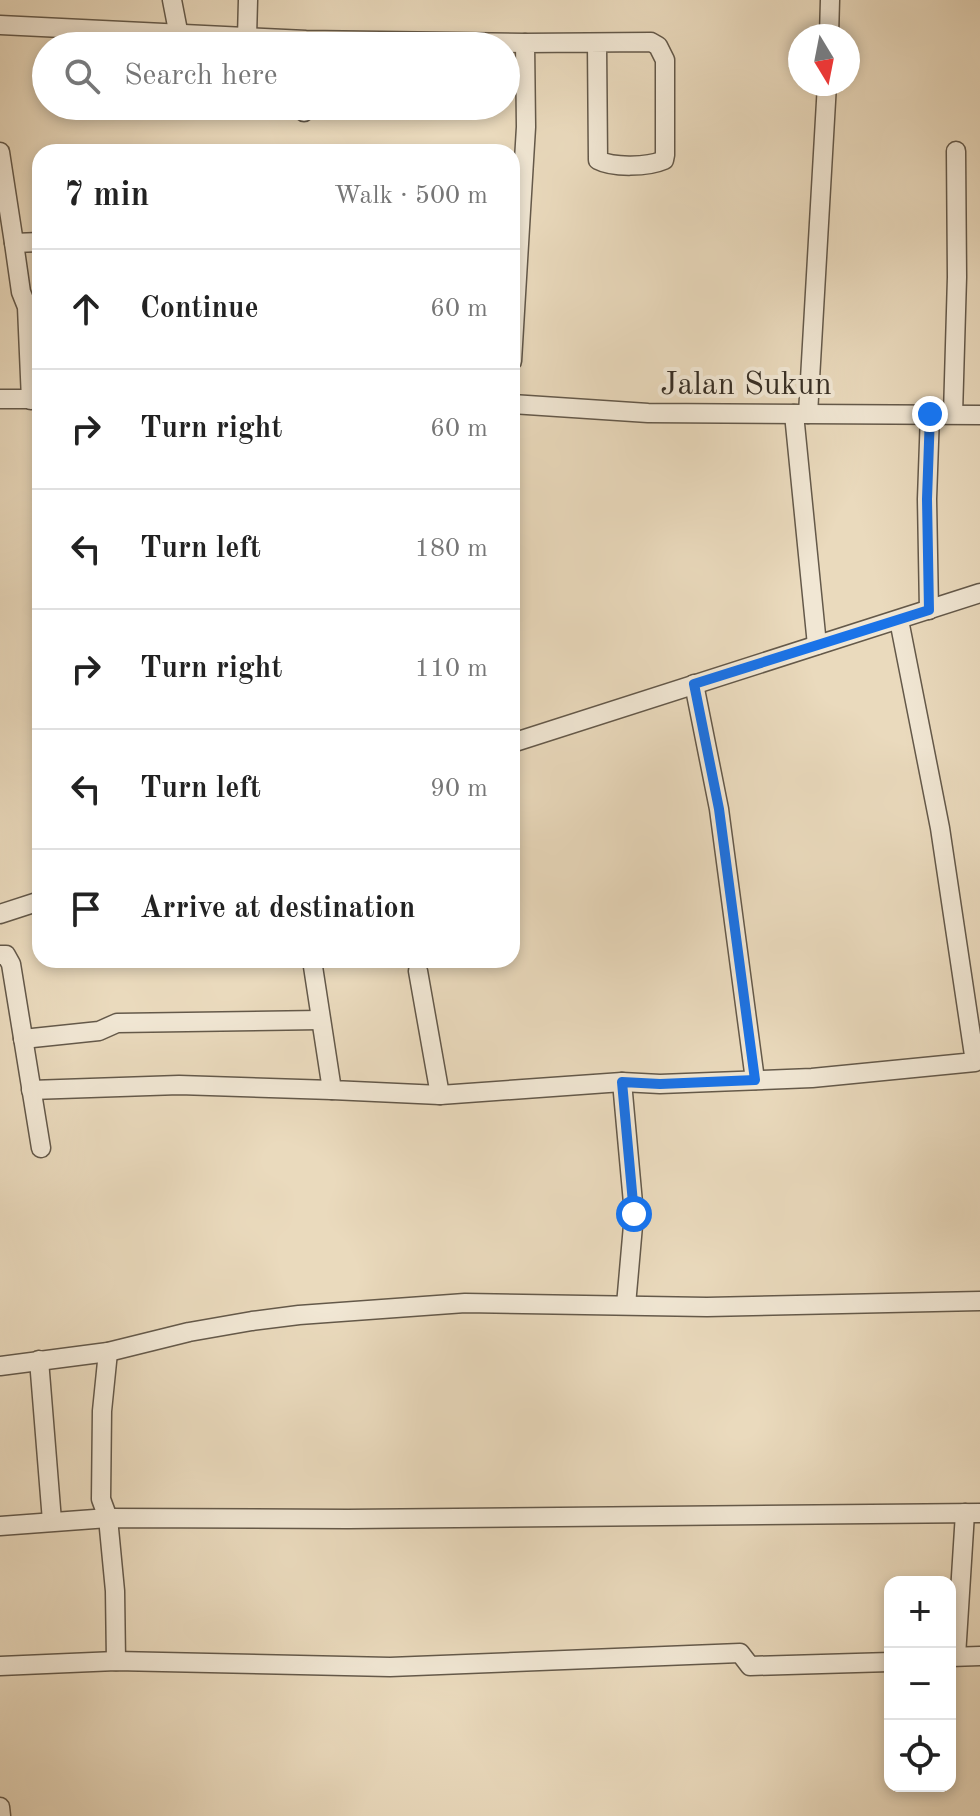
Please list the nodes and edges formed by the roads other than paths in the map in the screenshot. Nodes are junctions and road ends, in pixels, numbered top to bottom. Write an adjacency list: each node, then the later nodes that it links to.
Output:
1 (172, 0): 7 (street)
2 (248, 0): 8 (street)
3 (830, 0): 4 (street)
4 (829, 24)
5 (0, 25): 6 (street)
6 (135, 32)
7 (178, 32)
8 (247, 32)
9 (520, 43): 10 (street)
10 (525, 43): 11 (street); 15 (street)
11 (597, 44): 11 (street)
12 (826, 96): 22 (street)
13 (956, 151): 24 (street)
14 (0, 152): 17 (street)
15 (520, 227)
16 (32, 242): 17 (street)
17 (14, 243): 18 (street)
18 (32, 359)
19 (0, 399): 20 (street)
20 (32, 400)
21 (520, 405): 22 (street, Jalan Sukun)
22 (801, 414): 23 (street, Jalan Sukun); 29 (street)
23 (930, 414): 24 (street, Jalan Sukun); 27 (street)
24 (953, 414): 25 (street, Jalan Sukun)
25 (980, 415)
26 (980, 593): 27 (street)
27 (929, 610): 28 (street)
28 (899, 620): 29 (street); 41 (street)
29 (817, 645): 30 (street)
30 (694, 684): 31 (street); 42 (street)
31 (520, 740)
32 (32, 895): 34 (street)
33 (32, 904): 35 (street)
34 (0, 905)
35 (0, 914)
36 (0, 955): 40 (street)
37 (313, 968): 39 (street)
38 (418, 971): 46 (street)
39 (320, 1020): 40 (street); 45 (street)
40 (23, 1039): 44 (street)
41 (978, 1066): 42 (street)
42 (755, 1080): 43 (street)
43 (622, 1082): 46 (street); 49 (street)
44 (31, 1090): 45 (street); 47 (street)
45 (332, 1090): 46 (street)
46 (440, 1095)
47 (41, 1148)
48 (980, 1301): 49 (street)
49 (626, 1305): 50 (street)
50 (108, 1352): 51 (street); 54 (street)
51 (39, 1360): 52 (street); 55 (street)
52 (0, 1366)
53 (972, 1513): 54 (street); 57 (street)
54 (108, 1518): 55 (street); 58 (street)
55 (52, 1521): 56 (street)
56 (0, 1526)
57 (954, 1648)
58 (116, 1654): 61 (street); 62 (street)
59 (956, 1656): 60 (street)
60 (980, 1656)
61 (884, 1662)
62 (0, 1666)
63 (0, 1807): 64 (street)
64 (1, 1816)

